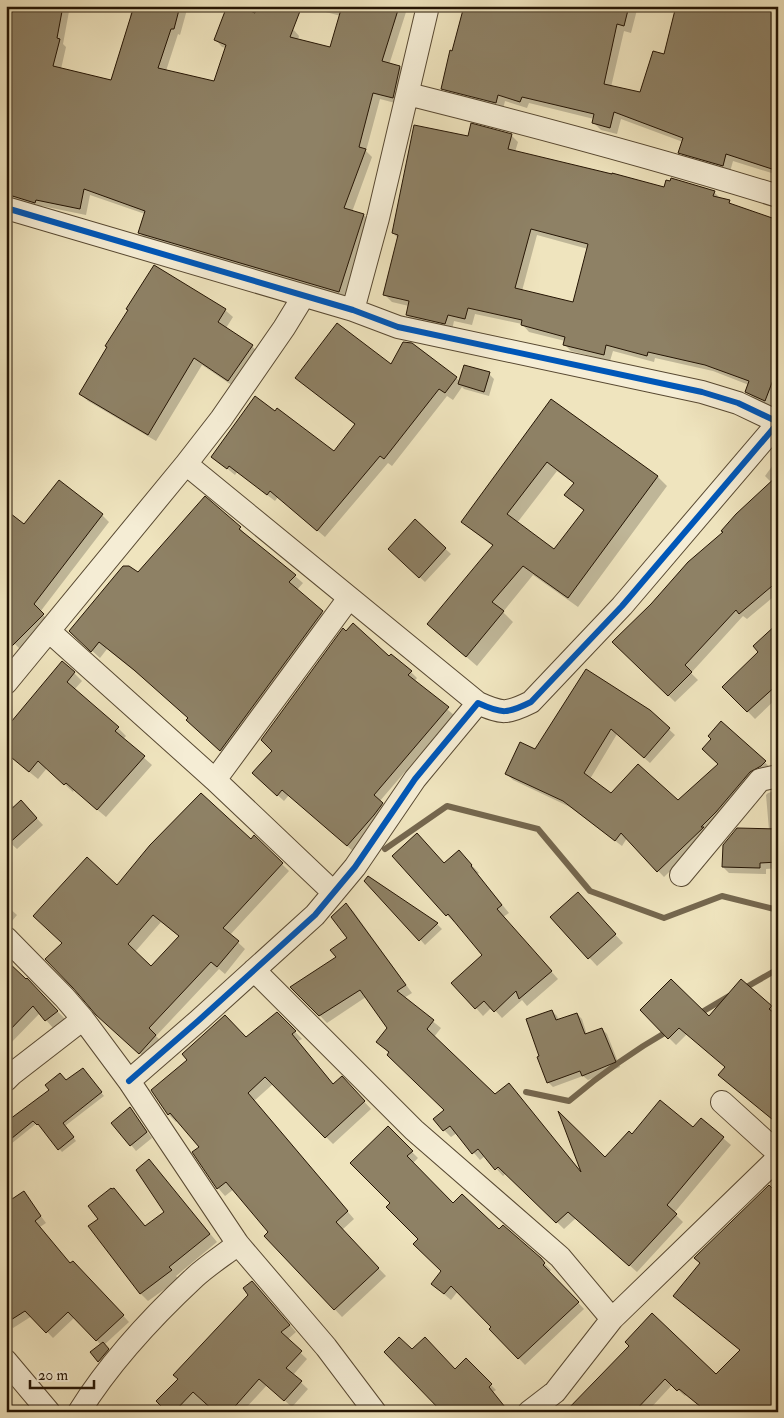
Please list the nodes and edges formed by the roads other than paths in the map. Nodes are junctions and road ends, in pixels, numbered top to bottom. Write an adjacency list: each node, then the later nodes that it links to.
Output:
1 (428, 6): 2 (street)
2 (408, 94): 3 (street); 6 (street)
3 (778, 196)
4 (6, 208): 5 (street)
5 (303, 296): 6 (street); 8 (street)
6 (353, 310): 7 (street)
7 (778, 422): 12 (street)
8 (186, 464): 9 (street); 10 (street)
9 (349, 598): 12 (street); 14 (street)
10 (50, 632): 11 (street); 14 (street)
11 (6, 682)
12 (478, 703): 16 (street)
13 (778, 776): 15 (street)
14 (215, 780): 16 (street)
15 (682, 875)
16 (333, 892): 18 (street)
17 (6, 938): 19 (street)
18 (254, 970): 21 (street); 26 (street)
19 (83, 1019): 20 (street); 21 (street)
20 (6, 1080)
21 (128, 1081): 25 (street)
22 (722, 1102): 23 (street)
23 (778, 1153)
24 (778, 1158): 26 (street)
25 (238, 1244): 29 (street); 30 (street)
26 (612, 1318): 31 (street)
27 (6, 1361): 28 (street)
28 (49, 1412)
29 (79, 1412)
30 (375, 1412)
31 (529, 1412)

